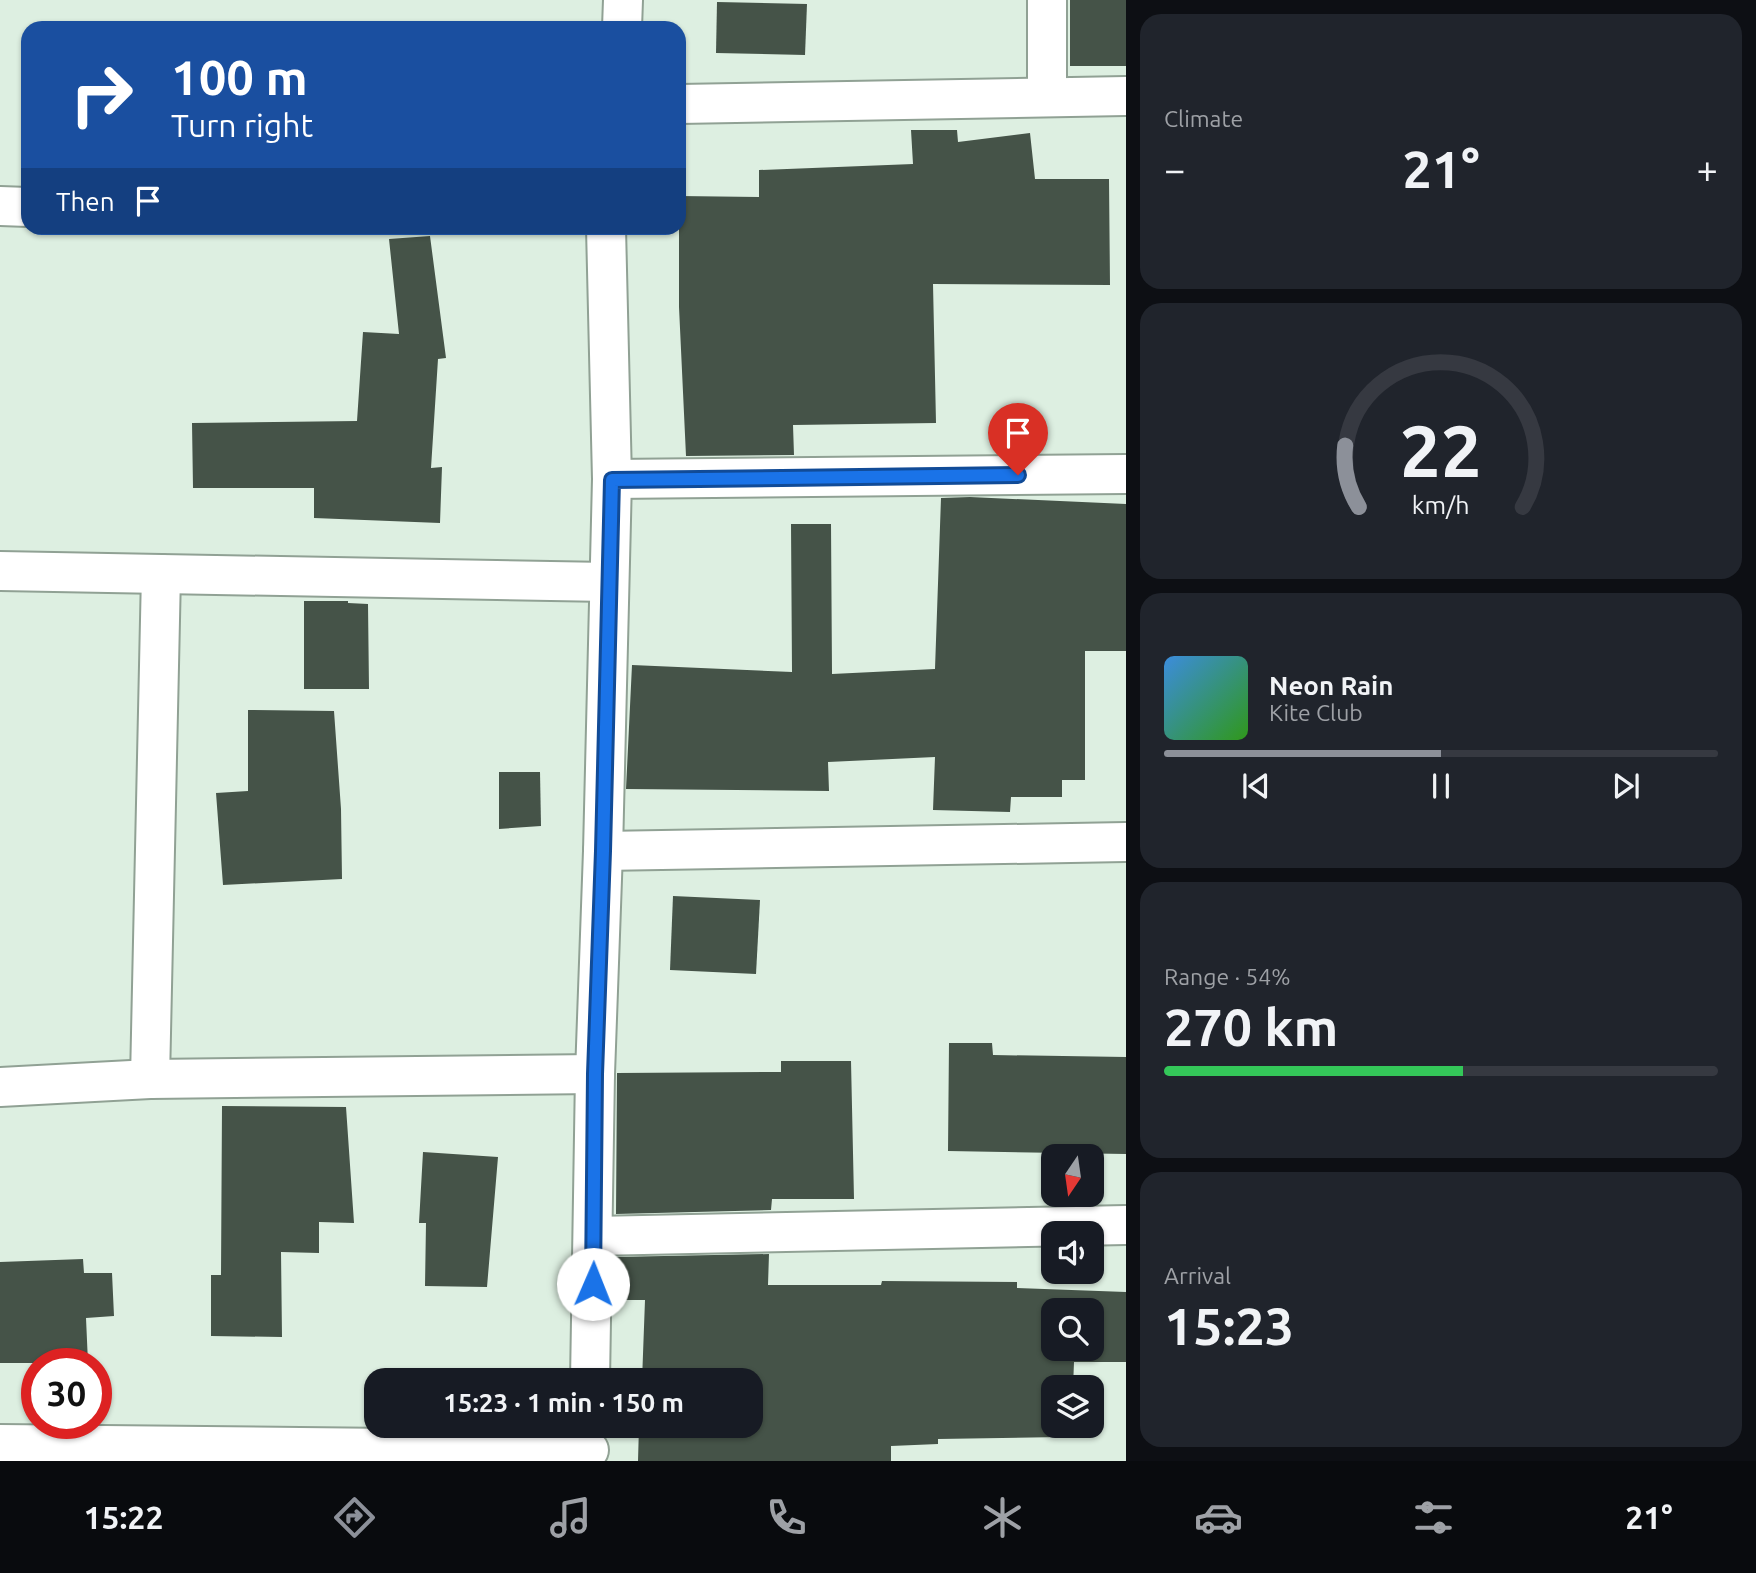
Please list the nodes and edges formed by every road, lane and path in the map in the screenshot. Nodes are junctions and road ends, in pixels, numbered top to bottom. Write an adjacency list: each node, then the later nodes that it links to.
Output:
1 (623, 0): 3 (street)
2 (1046, 0): 4 (street)
3 (622, 21)
4 (1047, 96): 5 (street); 6 (street)
5 (1126, 96)
6 (686, 104)
7 (0, 206): 8 (street)
8 (21, 207)
9 (606, 235): 11 (street)
10 (1126, 474): 11 (street)
11 (612, 480): 14 (street)
12 (0, 571): 13 (street)
13 (161, 574): 14 (street); 18 (street)
14 (608, 582): 16 (street)
15 (1126, 842): 16 (street)
16 (603, 851): 17 (street)
17 (595, 1074): 18 (street); 21 (street)
18 (150, 1079): 19 (street)
19 (0, 1087)
20 (1126, 1225): 21 (street)
21 (594, 1236): 22 (street)
22 (590, 1368)
23 (0, 1444): 24 (street)
24 (589, 1446)

